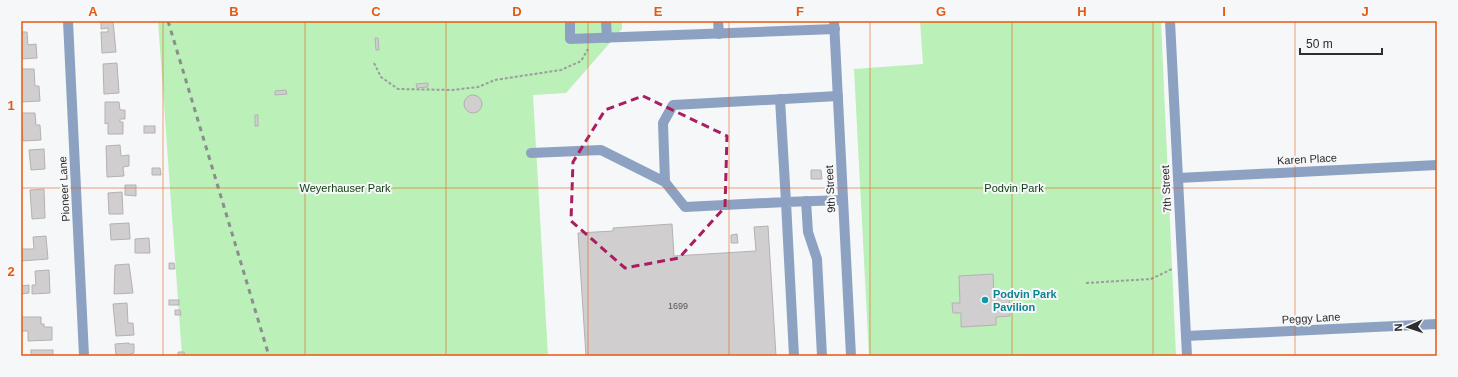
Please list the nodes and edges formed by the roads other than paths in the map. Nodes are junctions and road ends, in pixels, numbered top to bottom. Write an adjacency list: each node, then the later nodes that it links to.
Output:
1 (68, 21): 20 (street, Pioneer Lane)
2 (570, 21): 8 (street)
3 (606, 21): 8 (street)
4 (718, 21): 7 (street)
5 (1170, 21): 13 (street, 7th Street)
6 (835, 25): 7 (street); 9 (street, 9th Street)
7 (719, 34): 8 (street)
8 (607, 38)
9 (838, 96): 10 (street); 15 (street, 9th Street)
10 (780, 99): 14 (street); 17 (street)
11 (531, 153): 14 (street)
12 (1437, 165): 13 (street, Karen Place)
13 (1178, 178): 19 (street, 7th Street)
14 (665, 182): 17 (street)
15 (843, 200): 16 (street); 23 (street, 9th Street)
16 (806, 201): 17 (street); 22 (street)
17 (786, 202): 21 (street)
18 (1437, 324): 19 (street, Peggy Lane)
19 (1186, 336): 24 (street, 7th Street)
20 (84, 356)
21 (794, 356)
22 (822, 356)
23 (851, 356)
24 (1186, 356)

